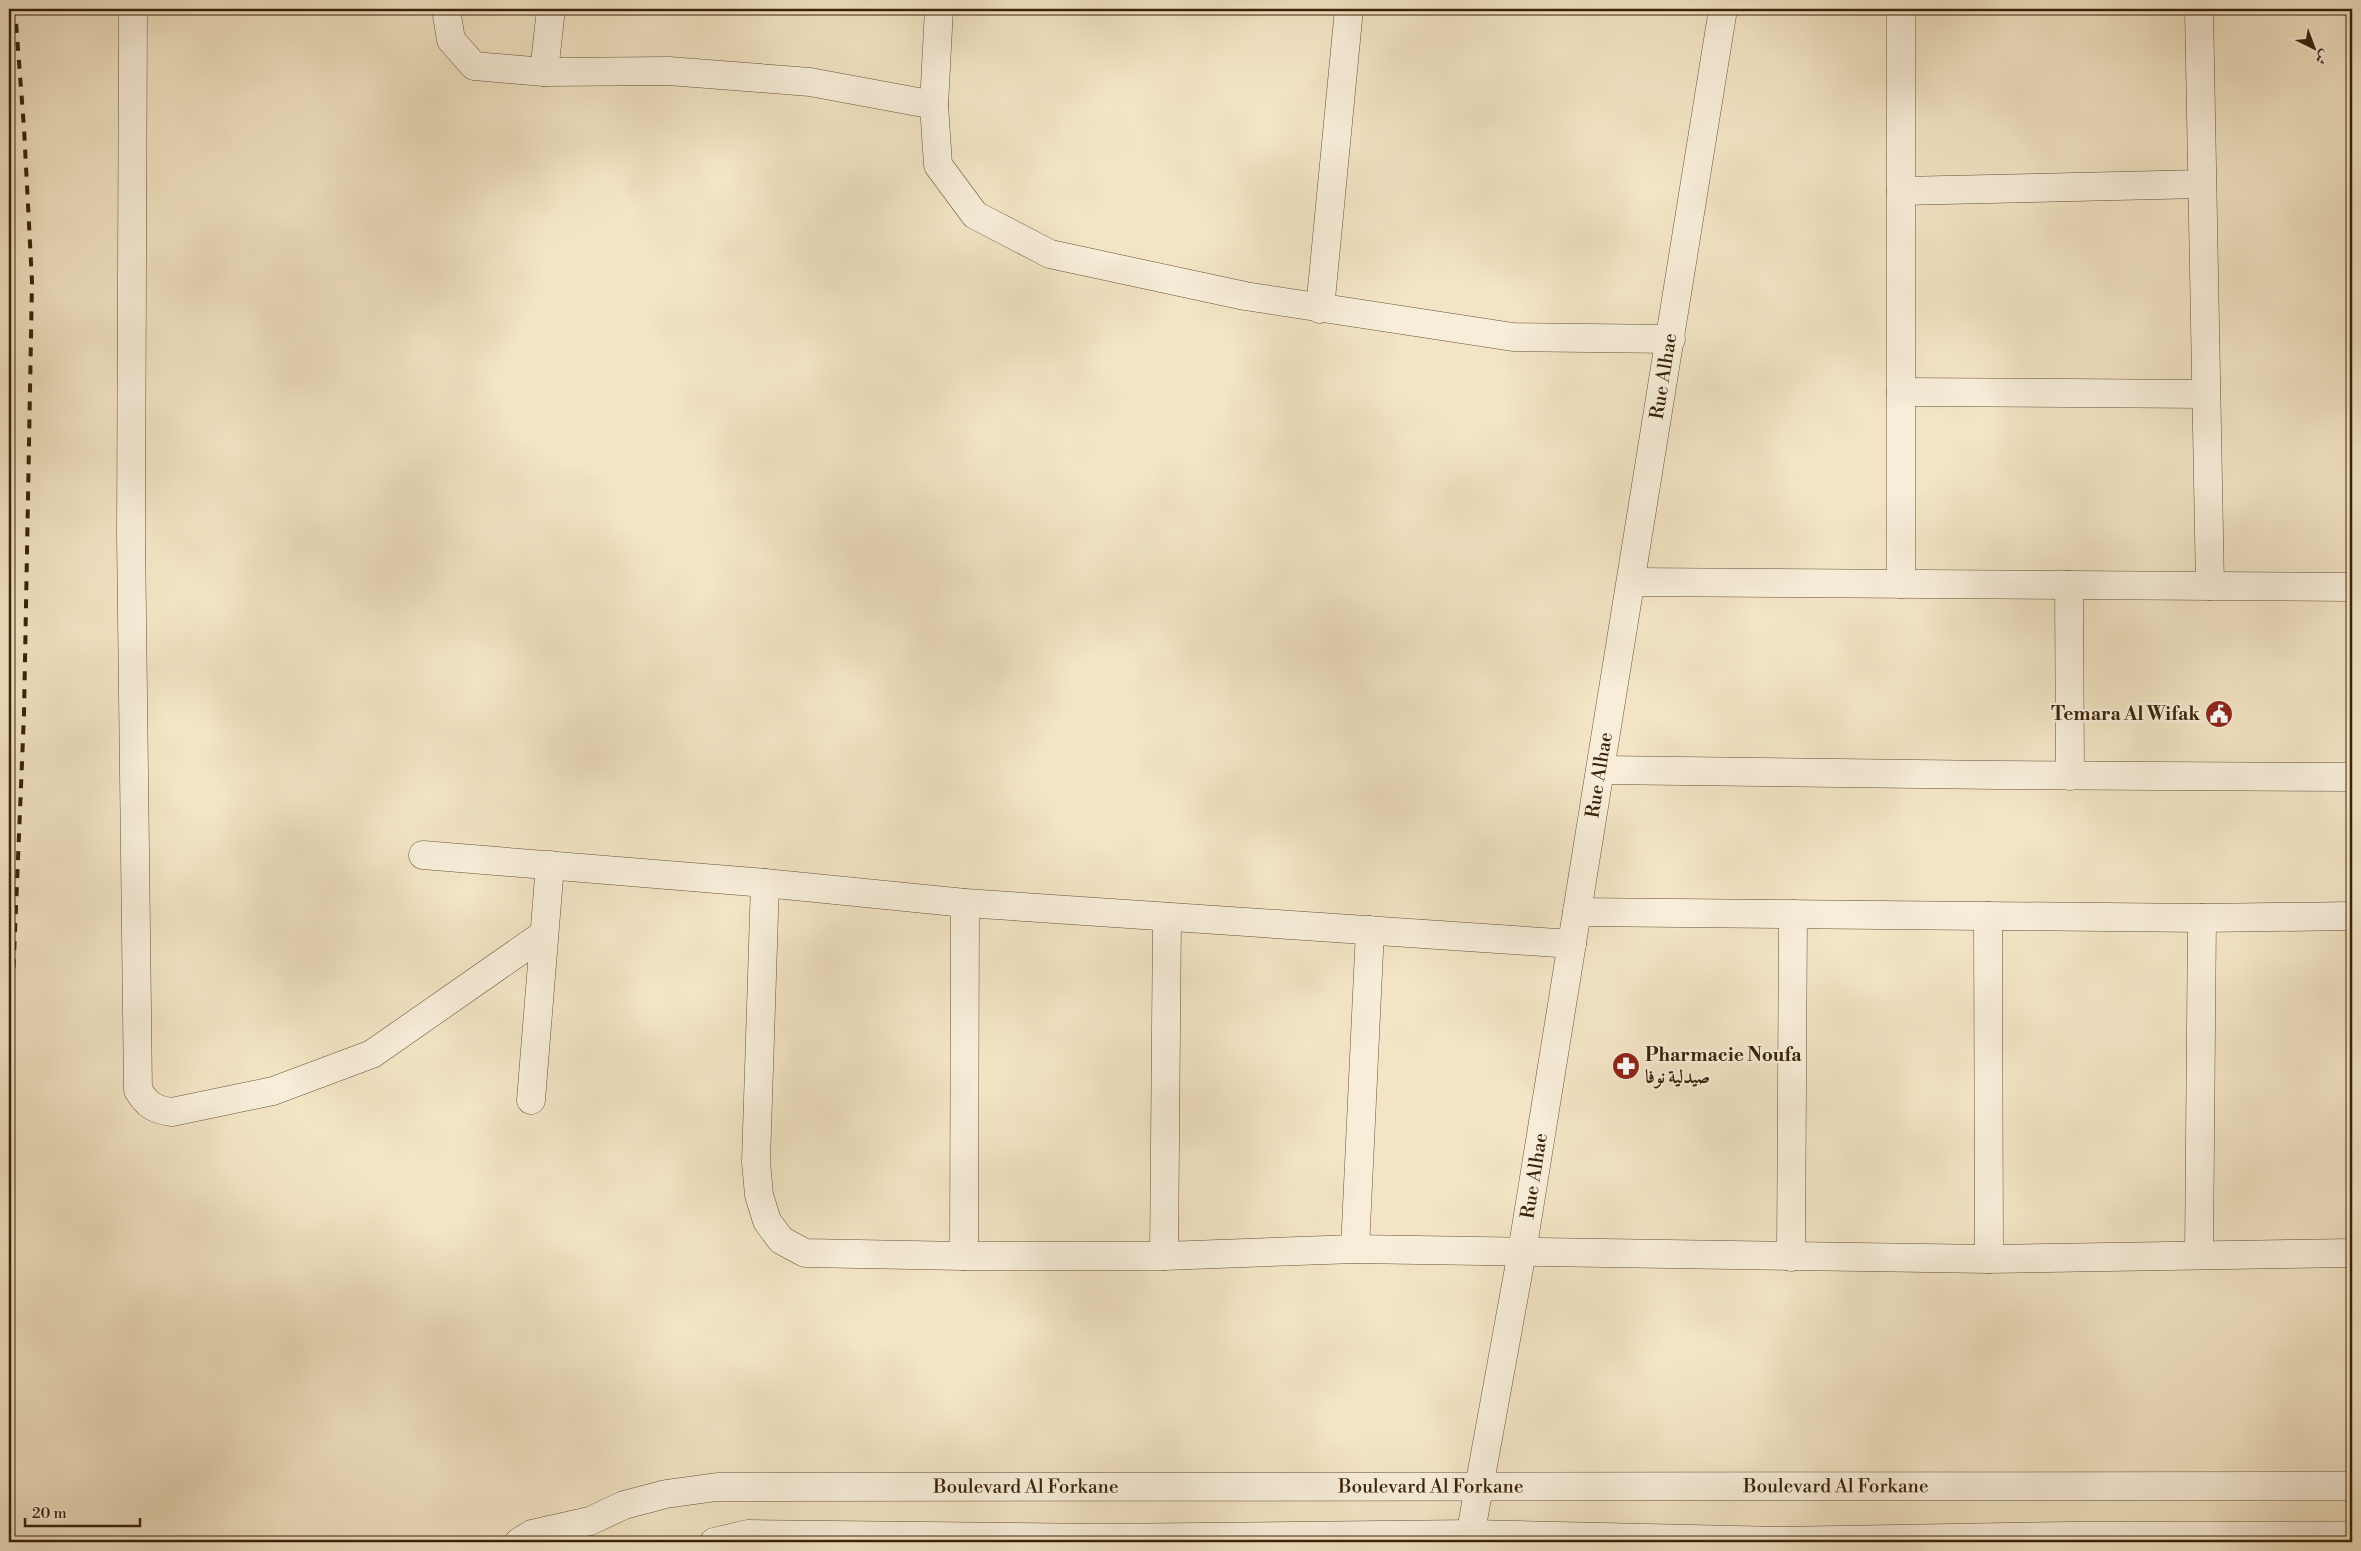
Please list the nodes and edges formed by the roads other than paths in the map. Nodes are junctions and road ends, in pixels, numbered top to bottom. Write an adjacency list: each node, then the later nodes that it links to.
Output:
1 (133, 9): 36 (street)
2 (446, 9): 9 (street)
3 (551, 9): 9 (street)
4 (939, 9): 10 (street)
5 (1349, 9): 13 (street)
6 (1723, 9): 14 (street, Rue Alhae)
7 (1901, 9): 12 (street)
8 (2199, 9): 11 (street)
9 (544, 72): 10 (street)
10 (934, 105): 13 (street)
11 (2202, 184): 12 (street); 16 (street)
12 (1901, 190): 15 (street)
13 (1320, 308): 14 (street)
14 (1671, 339): 17 (street, Rue Alhae)
15 (1901, 392): 16 (street); 18 (street)
16 (2206, 394): 20 (street)
17 (1632, 582): 18 (street); 22 (street, Rue Alhae)
18 (1900, 584): 19 (street)
19 (2069, 585): 20 (street); 23 (street)
20 (2210, 586): 21 (street)
21 (2352, 587)
22 (1602, 770): 23 (street); 29 (street, Rue Alhae)
23 (2070, 776): 24 (street)
24 (2352, 777)
25 (423, 855): 26 (street)
26 (550, 866): 27 (street); 36 (street)
27 (765, 883): 28 (street); 43 (street)
28 (965, 903): 31 (street); 43 (street)
29 (1578, 912): 30 (street); 37 (street, Rue Alhae)
30 (1794, 914): 32 (street); 45 (street)
31 (1167, 916): 35 (street); 44 (street)
32 (1988, 916): 34 (street); 46 (street)
33 (2352, 916): 34 (street)
34 (2202, 918): 42 (street)
35 (1370, 930): 37 (street); 39 (street)
36 (544, 934): 38 (street)
37 (1572, 944): 40 (street, Rue Alhae)
38 (531, 1100)
39 (1355, 1249): 40 (street); 44 (street)
40 (1522, 1252): 45 (street); 47 (street, Rue Alhae)
41 (2352, 1253): 42 (street)
42 (2199, 1254): 46 (street)
43 (964, 1256): 44 (street)
44 (1164, 1256)
45 (1791, 1256): 46 (street)
46 (1989, 1259)
47 (1479, 1486): 48 (street, Boulevard Al Forkane); 50 (street, Rue Alhae); 52 (street, Boulevard Al Forkane)
48 (2352, 1486)
49 (2352, 1536): 51 (street)
50 (1470, 1538): 53 (street); 54 (street)
51 (2068, 1539): 54 (street)
52 (519, 1542)
53 (714, 1542)
54 (1780, 1542)

